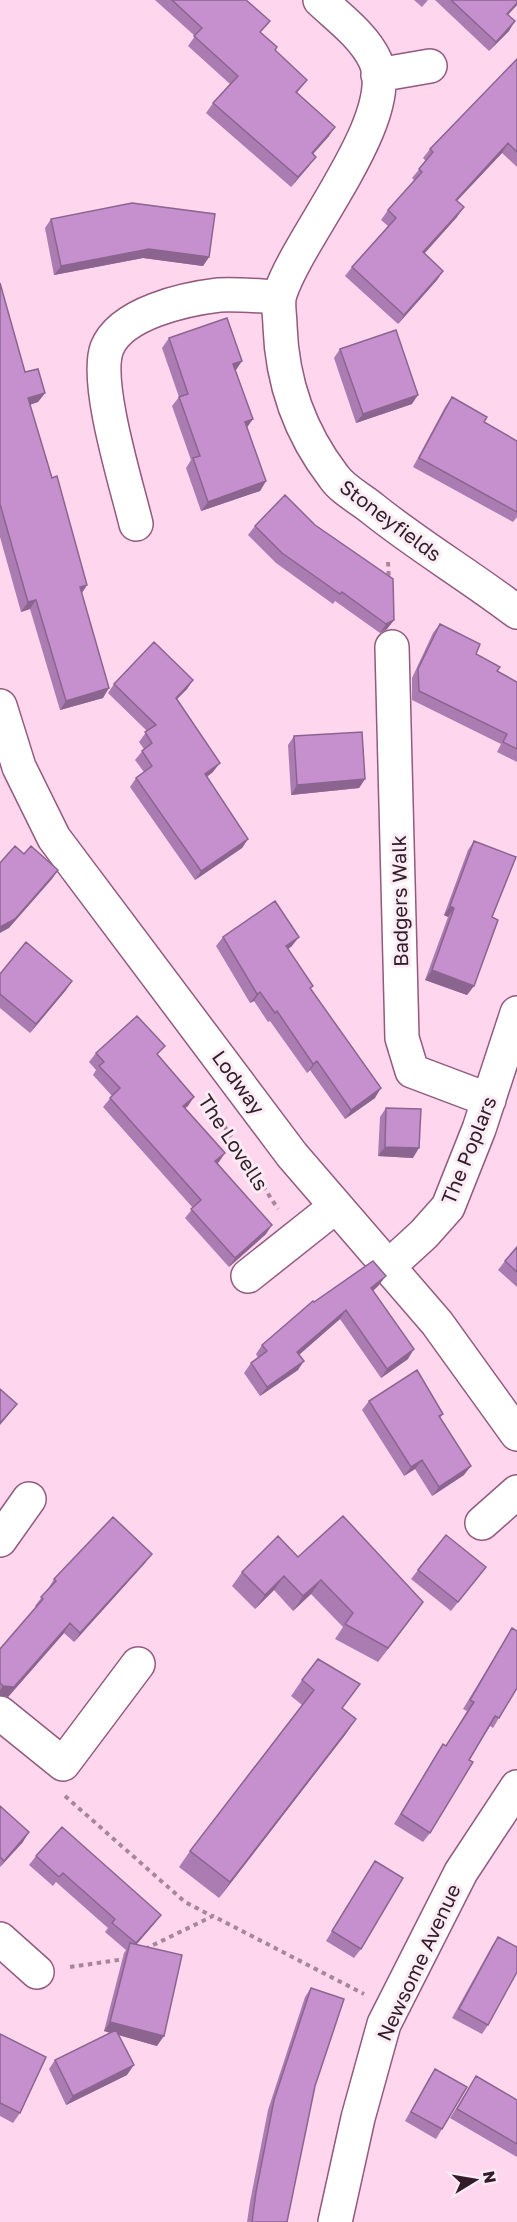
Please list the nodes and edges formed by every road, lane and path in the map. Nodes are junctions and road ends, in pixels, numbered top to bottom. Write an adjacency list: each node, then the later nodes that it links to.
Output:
1 (320, 0): 3 (street, Stoneyfields)
2 (430, 66): 3 (street)
3 (378, 75): 4 (street, Stoneyfields)
4 (279, 297): 5 (street, Stoneyfields); 6 (street)
5 (386, 519): 7 (path); 8 (street, Stoneyfields)
6 (136, 524)
7 (389, 589)
8 (514, 602)
9 (392, 647): 13 (street, Badgers Walk)
10 (0, 706): 11 (street, Lodway)
11 (10, 771): 15 (street, Lodway)
12 (517, 1013): 13 (street, The Poplars)
13 (489, 1100): 17 (street, The Poplars)
14 (216, 1113): 16 (path, The Lovells)
15 (336, 1207): 16 (street); 17 (street, Lodway)
16 (297, 1238): 18 (street)
17 (388, 1266): 19 (street, Lodway)
18 (248, 1276)
19 (517, 1434)
20 (517, 1492): 22 (street)
21 (29, 1499): 23 (street)
22 (482, 1523)
23 (0, 1540)
24 (138, 1664): 25 (street)
25 (0, 1713)
26 (517, 1787): 33 (street, Newsome Avenue)
27 (57, 1788): 28 (path)
28 (213, 1916): 30 (path); 33 (path)
29 (0, 1939): 32 (street)
30 (138, 1953)
31 (127, 1958): 32 (path)
32 (37, 1972)
33 (384, 2024): 34 (street, Newsome Avenue)
34 (335, 2222)

